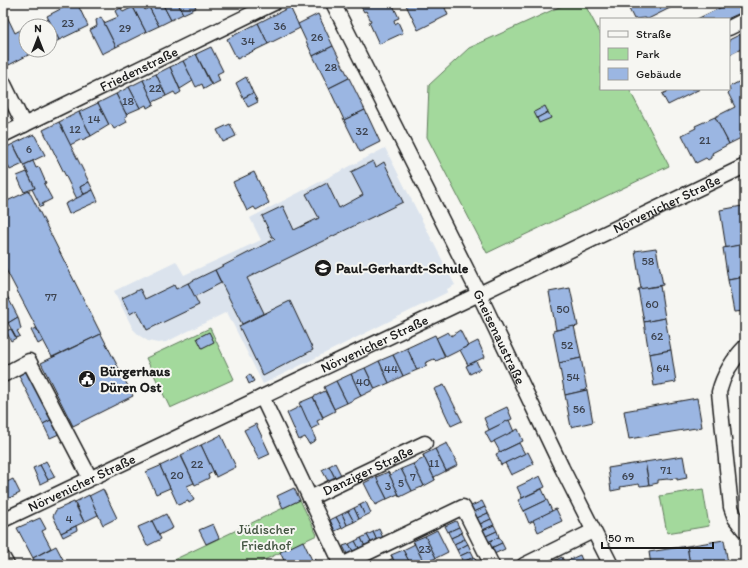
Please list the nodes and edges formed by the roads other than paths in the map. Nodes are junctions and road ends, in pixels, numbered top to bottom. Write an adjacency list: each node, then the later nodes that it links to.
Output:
1 (274, 3): 6 (street, Friedenstraße)
2 (333, 3): 9 (street, Gneisenaustraße)
3 (745, 20): 4 (street)
4 (730, 28)
5 (3, 82): 6 (street)
6 (24, 125): 7 (street, Friedenstraße)
7 (3, 135)
8 (745, 166): 9 (street, Nörvenicher Straße)
9 (479, 294): 12 (street, Nörvenicher Straße); 17 (street, Gneisenaustraße)
10 (745, 348): 18 (street)
11 (3, 376): 14 (street)
12 (262, 397): 14 (street, Nörvenicher Straße); 15 (street, Danziger Straße)
13 (425, 443): 15 (street, Danziger Straße)
14 (90, 478): 16 (street, Nörvenicher Straße)
15 (310, 498): 21 (street, Danziger Straße)
16 (3, 520)
17 (593, 531): 23 (street); 24 (street, Gneisenaustraße)
18 (745, 531)
19 (3, 558): 20 (street)
20 (7, 565)
21 (342, 565): 22 (street, Danziger Straße)
22 (492, 565)
23 (524, 565)
24 (611, 565)

